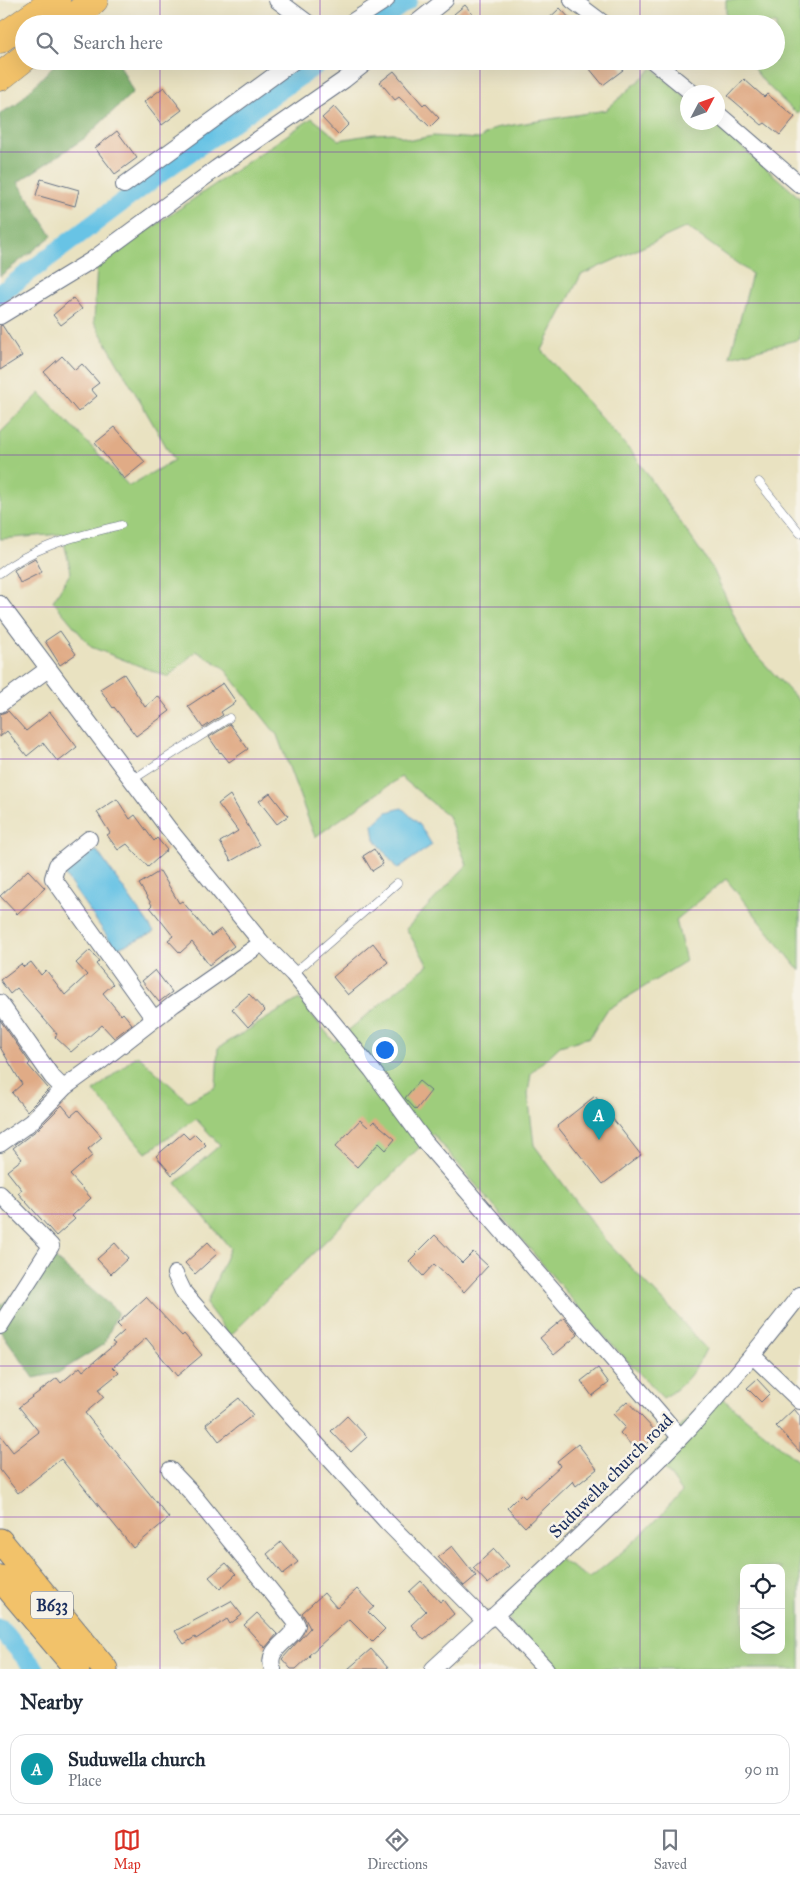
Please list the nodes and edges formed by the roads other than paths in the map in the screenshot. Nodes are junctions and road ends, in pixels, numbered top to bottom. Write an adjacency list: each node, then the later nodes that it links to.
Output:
1 (56, 0): 7 (highway)
2 (94, 0): 8 (highway)
3 (277, 0): 9 (street)
4 (386, 0): 10 (street)
5 (444, 0): 11 (street)
6 (572, 0): 12 (street)
7 (34, 15)
8 (76, 15)
9 (297, 15)
10 (363, 15)
11 (426, 15)
12 (592, 15)
13 (15, 28): 14 (highway)
14 (0, 38)
15 (15, 65): 19 (highway)
16 (282, 70): 22 (street)
17 (357, 70): 24 (street)
18 (664, 70): 20 (street)
19 (0, 77)
20 (682, 85)
21 (725, 120): 23 (street)
22 (124, 185)
23 (800, 185)
24 (0, 316)
25 (759, 482): 27 (lane)
26 (121, 525): 28 (lane)
27 (800, 532)
28 (0, 573)
29 (0, 604): 30 (street)
30 (48, 670): 31 (street); 33 (street)
31 (0, 704)
32 (229, 718): 33 (lane)
33 (132, 780): 36 (street)
34 (89, 839): 39 (street)
35 (397, 882): 37 (lane)
36 (262, 944): 37 (street); 39 (street)
37 (293, 974): 48 (street)
38 (0, 1003): 40 (street)
39 (154, 1019): 40 (street)
40 (65, 1087): 41 (street)
41 (0, 1144)
42 (0, 1194): 45 (street)
43 (175, 1274): 52 (street)
44 (800, 1295): 46 (street, Suduwella church road)
45 (0, 1326)
46 (753, 1356): 47 (street); 48 (street, Suduwella church road)
47 (800, 1401)
48 (680, 1437): 52 (street, Suduwella church road)
49 (170, 1470): 55 (street)
50 (0, 1541): 54 (main road, B633)
51 (0, 1578): 53 (main road, B633)
52 (490, 1618): 56 (street, Suduwella church road); 57 (street)
53 (77, 1669)
54 (105, 1669)
55 (273, 1669)
56 (433, 1669)
57 (546, 1669)

